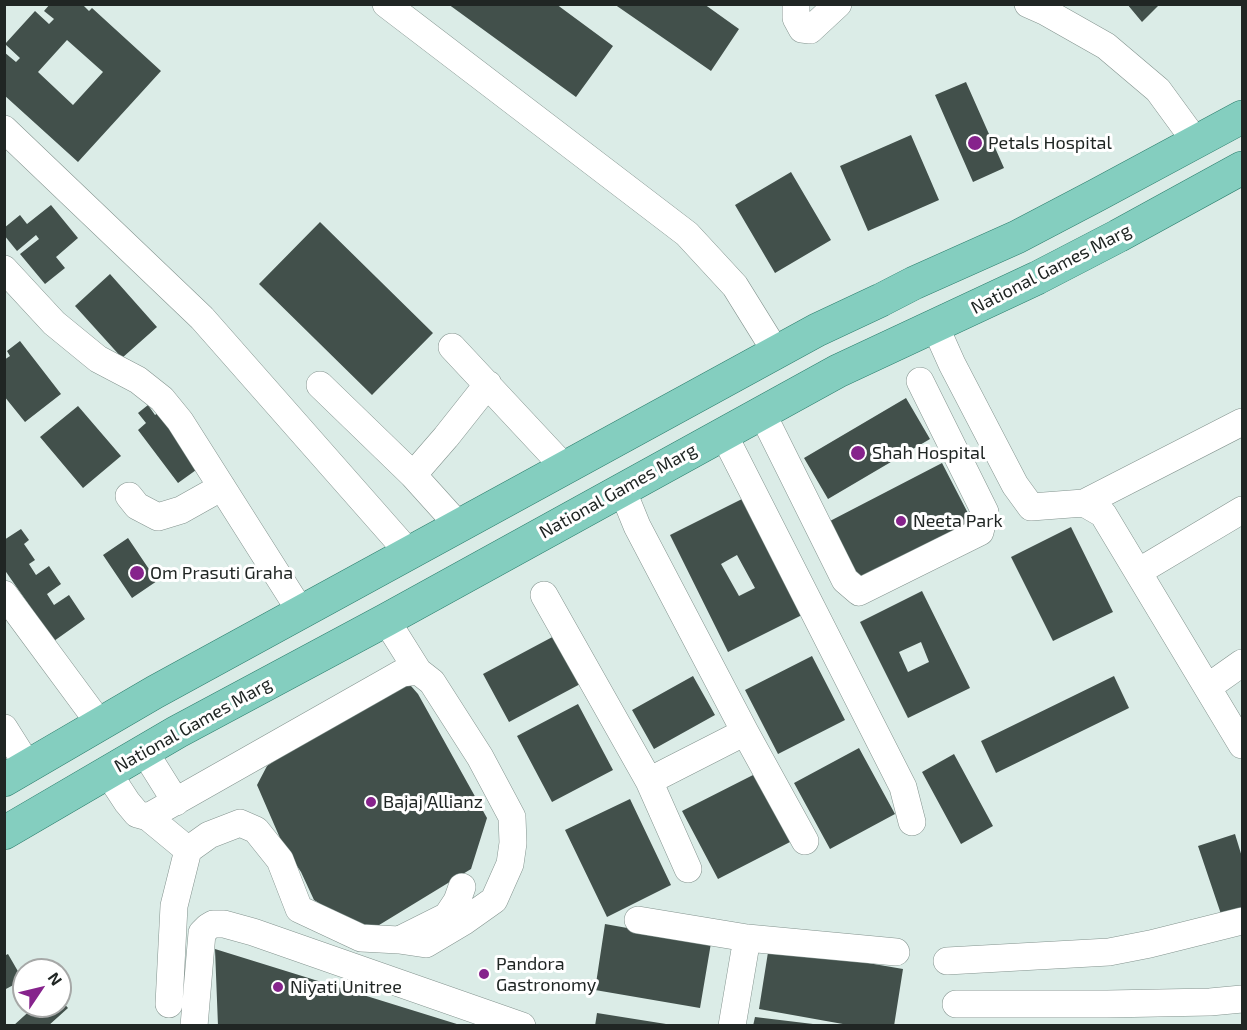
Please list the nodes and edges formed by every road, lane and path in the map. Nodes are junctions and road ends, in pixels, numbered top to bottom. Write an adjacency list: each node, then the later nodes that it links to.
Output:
1 (386, 4): 15 (street)
2 (796, 4): 3 (street)
3 (838, 4)
4 (1028, 4): 8 (street)
5 (1242, 117): 8 (main road)
6 (4, 129): 30 (street)
7 (1242, 136): 12 (main road)
8 (1197, 142): 12 (main road)
9 (1242, 152): 13 (main road)
10 (1242, 168): 13 (main road, National Games Marg)
11 (4, 269): 24 (street)
12 (914, 283): 15 (main road)
13 (935, 326): 19 (main road, National Games Marg); 27 (street)
14 (452, 347): 17 (street)
15 (776, 352): 22 (main road)
16 (920, 381): 19 (street)
17 (488, 384): 22 (street); 23 (street)
18 (320, 386): 23 (street)
19 (762, 413): 21 (main road, National Games Marg)
20 (1242, 422): 27 (street)
21 (723, 433): 25 (main road, National Games Marg); 49 (street)
22 (565, 468): 29 (main road)
23 (413, 475): 29 (street)
24 (222, 488): 26 (street); 34 (street)
25 (622, 489): 35 (main road, National Games Marg); 41 (street)
26 (129, 496)
27 (1084, 504): 31 (street)
28 (1242, 510): 31 (street)
29 (459, 526): 30 (main road)
30 (409, 553): 34 (main road)
31 (1138, 572): 38 (street)
32 (4, 594): 39 (street)
33 (544, 595): 46 (street)
34 (301, 612): 39 (main road)
35 (386, 620): 37 (street); 43 (main road, National Games Marg)
36 (1242, 663): 38 (street)
37 (418, 671): 47 (street); 58 (street)
38 (1208, 687): 42 (street)
39 (100, 724): 44 (main road)
40 (4, 728): 44 (street)
41 (745, 732): 46 (street); 51 (street)
42 (1242, 745)
43 (144, 751): 45 (main road, National Games Marg); 47 (street)
44 (16, 773)
45 (108, 773): 48 (street); 50 (main road, National Games Marg)
46 (649, 781): 53 (street)
47 (176, 802): 48 (street)
48 (148, 817): 52 (street)
49 (912, 822)
50 (4, 833)
51 (805, 841)
52 (188, 850): 58 (street); 62 (street)
53 (688, 869)
54 (462, 887): 58 (street)
55 (638, 920): 57 (street)
56 (1242, 921): 60 (street)
57 (747, 938): 59 (street); 66 (street)
58 (399, 940)
59 (896, 952)
60 (947, 961)
61 (1242, 999): 63 (street)
62 (169, 1004)
63 (956, 1004)
64 (194, 1026): 65 (street)
65 (522, 1026)
66 (732, 1026)

